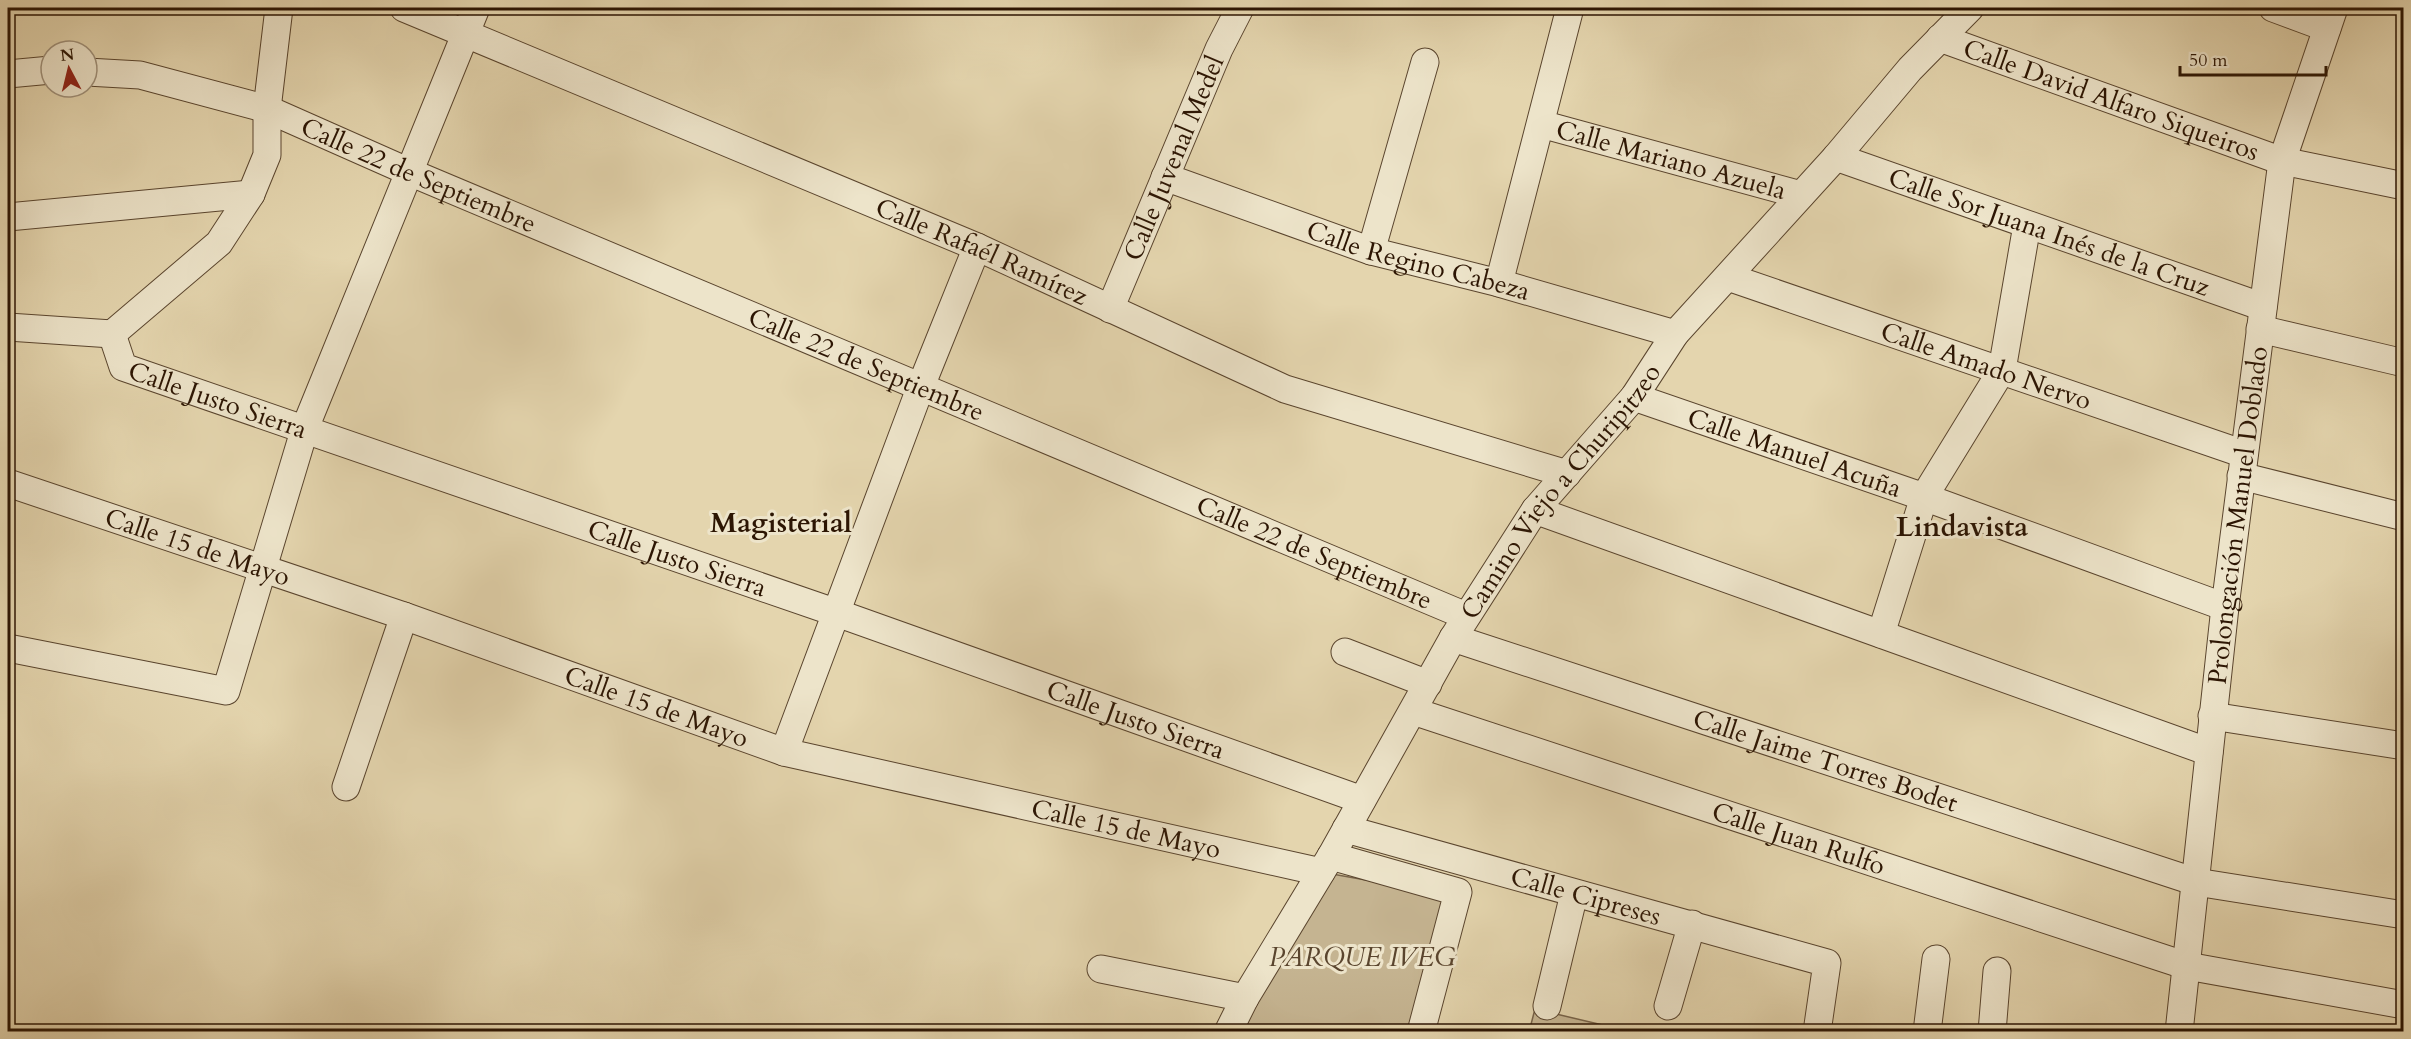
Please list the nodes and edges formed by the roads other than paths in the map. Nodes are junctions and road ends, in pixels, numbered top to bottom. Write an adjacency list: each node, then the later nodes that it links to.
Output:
1 (279, 8): 15 (street)
2 (404, 8): 9 (street, Calle Rafaél Ramírez)
3 (476, 8): 9 (street)
4 (1240, 8): 20 (street, Calle Juvenal Medel)
5 (1570, 8): 16 (street)
6 (1970, 8): 10 (street, Camino Viejo a Churipitzeo)
7 (2272, 8): 8 (street)
8 (2330, 18): 18 (street, Prolongación Manuel Doblado)
9 (464, 33): 19 (street); 26 (street, Calle Rafaél Ramírez)
10 (1940, 38): 17 (street, Camino Viejo a Churipitzeo); 18 (street, Calle David Alfaro Siqueiros)
11 (1425, 62): 27 (street)
12 (39, 71): 14 (street)
13 (99, 73): 15 (street, Calle 22 de Septiembre)
14 (8, 74)
15 (267, 109): 19 (street, Calle 22 de Septiembre); 22 (street)
16 (1541, 124): 23 (street, Calle Mariano Azuela); 29 (street)
17 (1836, 157): 23 (street, Camino Viejo a Churipitzeo); 25 (street, Calle Sor Juana Inés de la Cruz)
18 (2282, 161): 21 (street, Calle David Alfaro Siqueiros); 31 (street, Prolongación Manuel Doblado)
19 (407, 171): 37 (street, Calle 22 de Septiembre); 39 (street)
20 (1165, 177): 27 (street, Calle Regino Cabeza); 30 (street, Calle Juvenal Medel)
21 (2403, 186)
22 (251, 194): 24 (street); 33 (street)
23 (1801, 195): 28 (street, Camino Viejo a Churipitzeo)
24 (8, 217)
25 (2027, 225): 31 (street, Calle Sor Juana Inés de la Cruz); 36 (street)
26 (977, 247): 30 (street, Calle Rafaél Ramírez); 37 (street)
27 (1371, 251): 29 (street, Calle Regino Cabeza)
28 (1728, 277): 34 (street, Camino Viejo a Churipitzeo); 36 (street, Calle Amado Nervo)
29 (1499, 283): 34 (street, Calle Regino Cabeza)
30 (1110, 309): 41 (street, Calle Rafaél Ramírez)
31 (2261, 318): 35 (street, Calle Sor Juana Inés de la Cruz); 40 (street, Prolongación Manuel Doblado)
32 (8, 327): 33 (street, Calle Justo Sierra)
33 (112, 334): 39 (street, Calle Justo Sierra)
34 (1675, 334): 38 (street, Camino Viejo a Churipitzeo)
35 (2403, 363)
36 (2002, 370): 40 (street, Calle Amado Nervo); 43 (street)
37 (921, 386): 48 (street); 50 (street, Calle 22 de Septiembre)
38 (1634, 398): 41 (street, Camino Viejo a Churipitzeo); 43 (street, Calle Manuel Acuña)
39 (305, 428): 46 (street); 48 (street, Calle Justo Sierra)
40 (2242, 465): 45 (street, Calle Amado Nervo); 47 (street, Prolongación Manuel Doblado)
41 (1567, 474): 44 (street, Camino Viejo a Churipitzeo)
42 (8, 483): 46 (street, Calle 15 de Mayo)
43 (1924, 497): 47 (street, Calle Manuel Acuña); 51 (street)
44 (1535, 510): 50 (street, Camino Viejo a Churipitzeo); 51 (street)
45 (2403, 517)
46 (261, 568): 49 (street, Calle 15 de Mayo); 52 (street)
47 (2225, 607): 56 (street, Prolongación Manuel Doblado)
48 (837, 613): 58 (street); 61 (street, Calle Justo Sierra)
49 (404, 616): 58 (street, Calle 15 de Mayo); 60 (street)
50 (1460, 627): 54 (street, Camino Viejo a Churipitzeo); 64 (street, Calle Jaime Torres Bodet)
51 (1881, 634): 59 (street)
52 (8, 648)
53 (1345, 652): 54 (street)
54 (1428, 684): 55 (street, Camino Viejo a Churipitzeo)
55 (1413, 711): 61 (street, Camino Viejo a Churipitzeo); 69 (street, Calle Juan Rulfo)
56 (2212, 716): 57 (street); 59 (street, Prolongación Manuel Doblado)
57 (2403, 746)
58 (784, 752): 63 (street, Calle 15 de Mayo)
59 (2209, 752): 64 (street, Prolongación Manuel Doblado)
60 (346, 787)
61 (1362, 800): 62 (street, Camino Viejo a Churipitzeo)
62 (1346, 829): 63 (street, Camino Viejo a Churipitzeo); 65 (street, Calle Cipreses)
63 (1326, 864): 72 (street, Camino Viejo a Churipitzeo); 77 (street, Calle 15 de Mayo)
64 (2196, 882): 66 (street, Calle Jaime Torres Bodet); 69 (street, Prolongación Manuel Doblado)
65 (1574, 894): 67 (street, Calle Cipreses); 74 (street)
66 (2403, 915)
67 (1692, 924): 75 (street); 78 (street, Calle Cipreses)
68 (1936, 960): 79 (street)
69 (2187, 966): 73 (street, Calle Juan Rulfo); 81 (street, Prolongación Manuel Doblado)
70 (1101, 969): 72 (street)
71 (1997, 971): 80 (street)
72 (1245, 998): 76 (street, Camino Viejo a Churipitzeo)
73 (2403, 1005)
74 (1547, 1006)
75 (1668, 1006)
76 (1228, 1032)
77 (1422, 1032)
78 (1816, 1032)
79 (1927, 1032)
80 (1992, 1032)
81 (2179, 1032)

